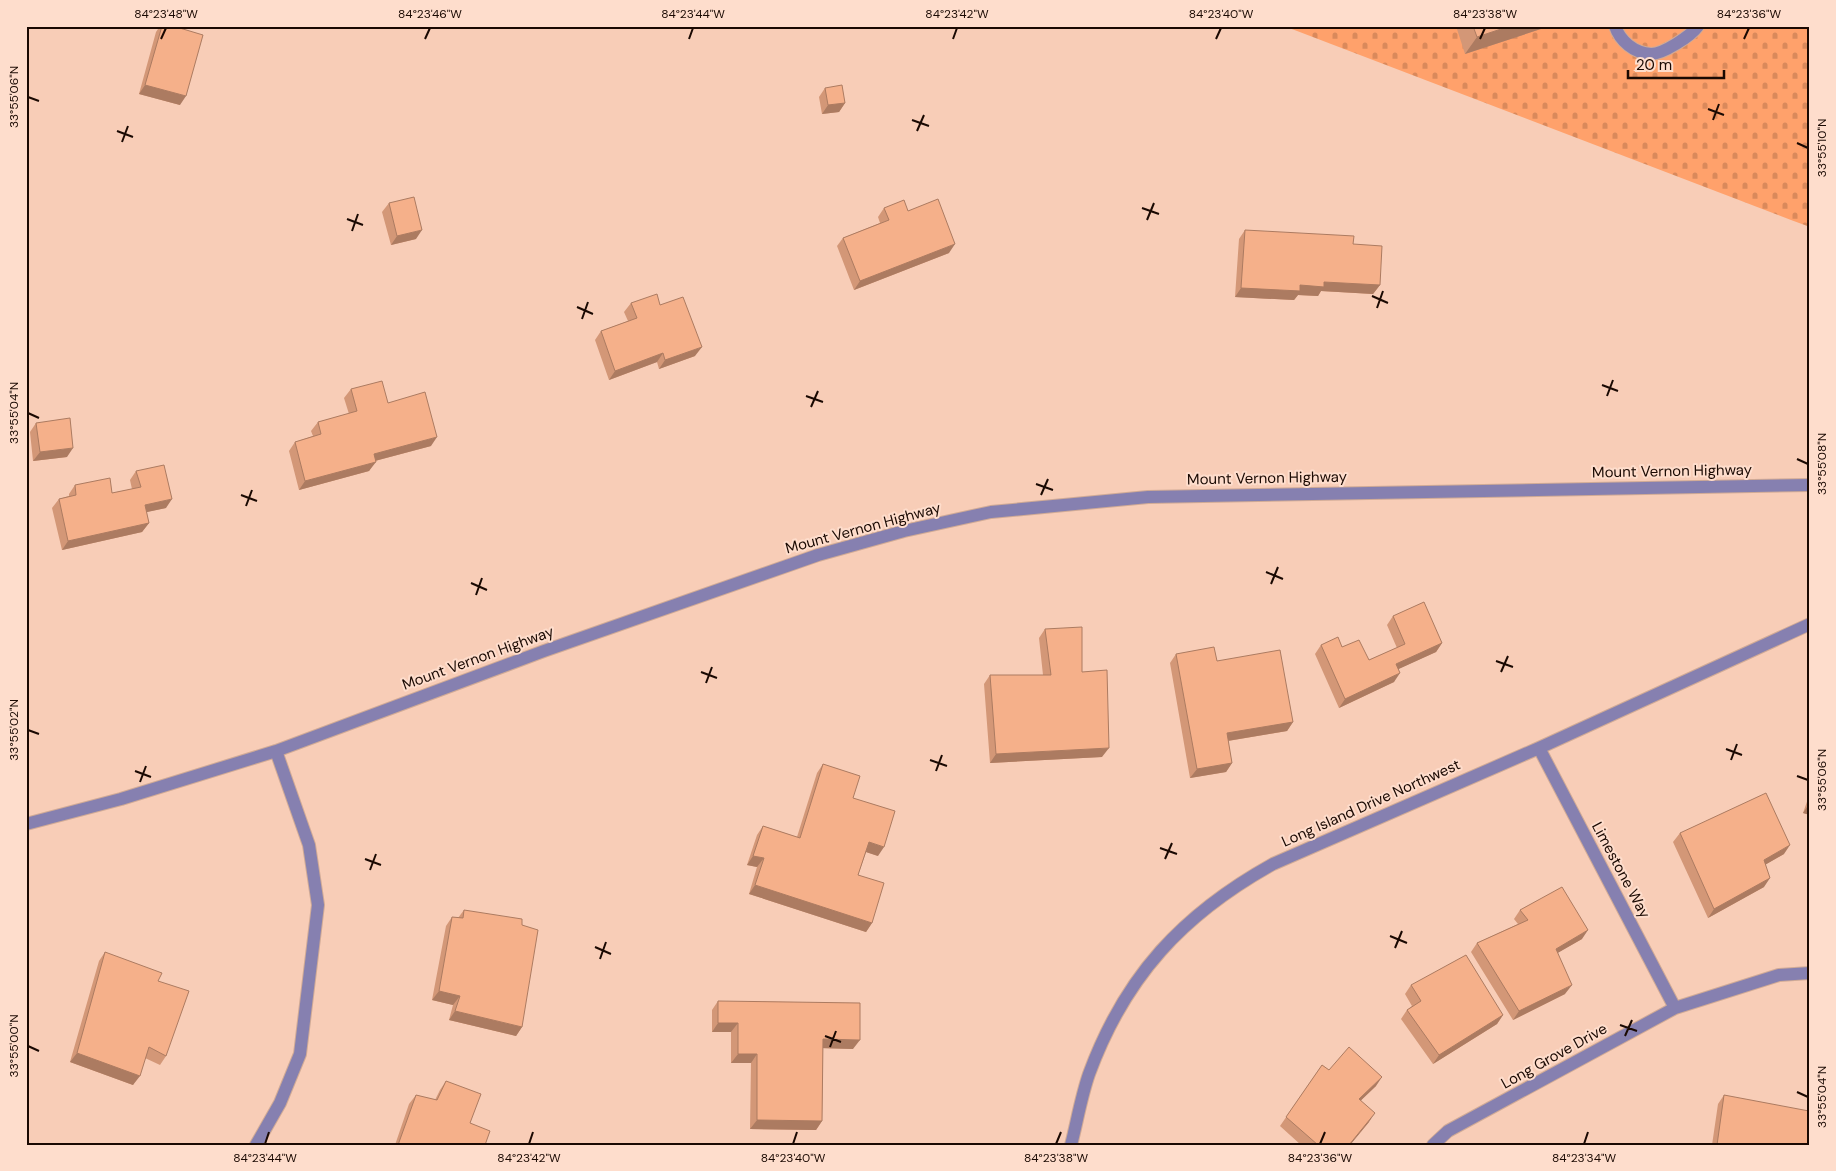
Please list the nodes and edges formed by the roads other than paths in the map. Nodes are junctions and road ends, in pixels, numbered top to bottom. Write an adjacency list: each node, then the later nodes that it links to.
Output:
1 (1615, 26): 2 (street)
2 (1698, 26)
3 (1808, 487): 6 (street, Mount Vernon Highway)
4 (1810, 624): 5 (street, Long Island Drive Northwest)
5 (1539, 748): 9 (street, Limestone Way); 11 (street, Long Island Drive Northwest)
6 (276, 751): 7 (street, Mount Vernon Highway); 10 (street)
7 (26, 824)
8 (1810, 973): 9 (street, Long Grove Drive)
9 (1674, 1008): 12 (street, Long Grove Drive)
10 (256, 1145)
11 (1071, 1145)
12 (1432, 1145)

